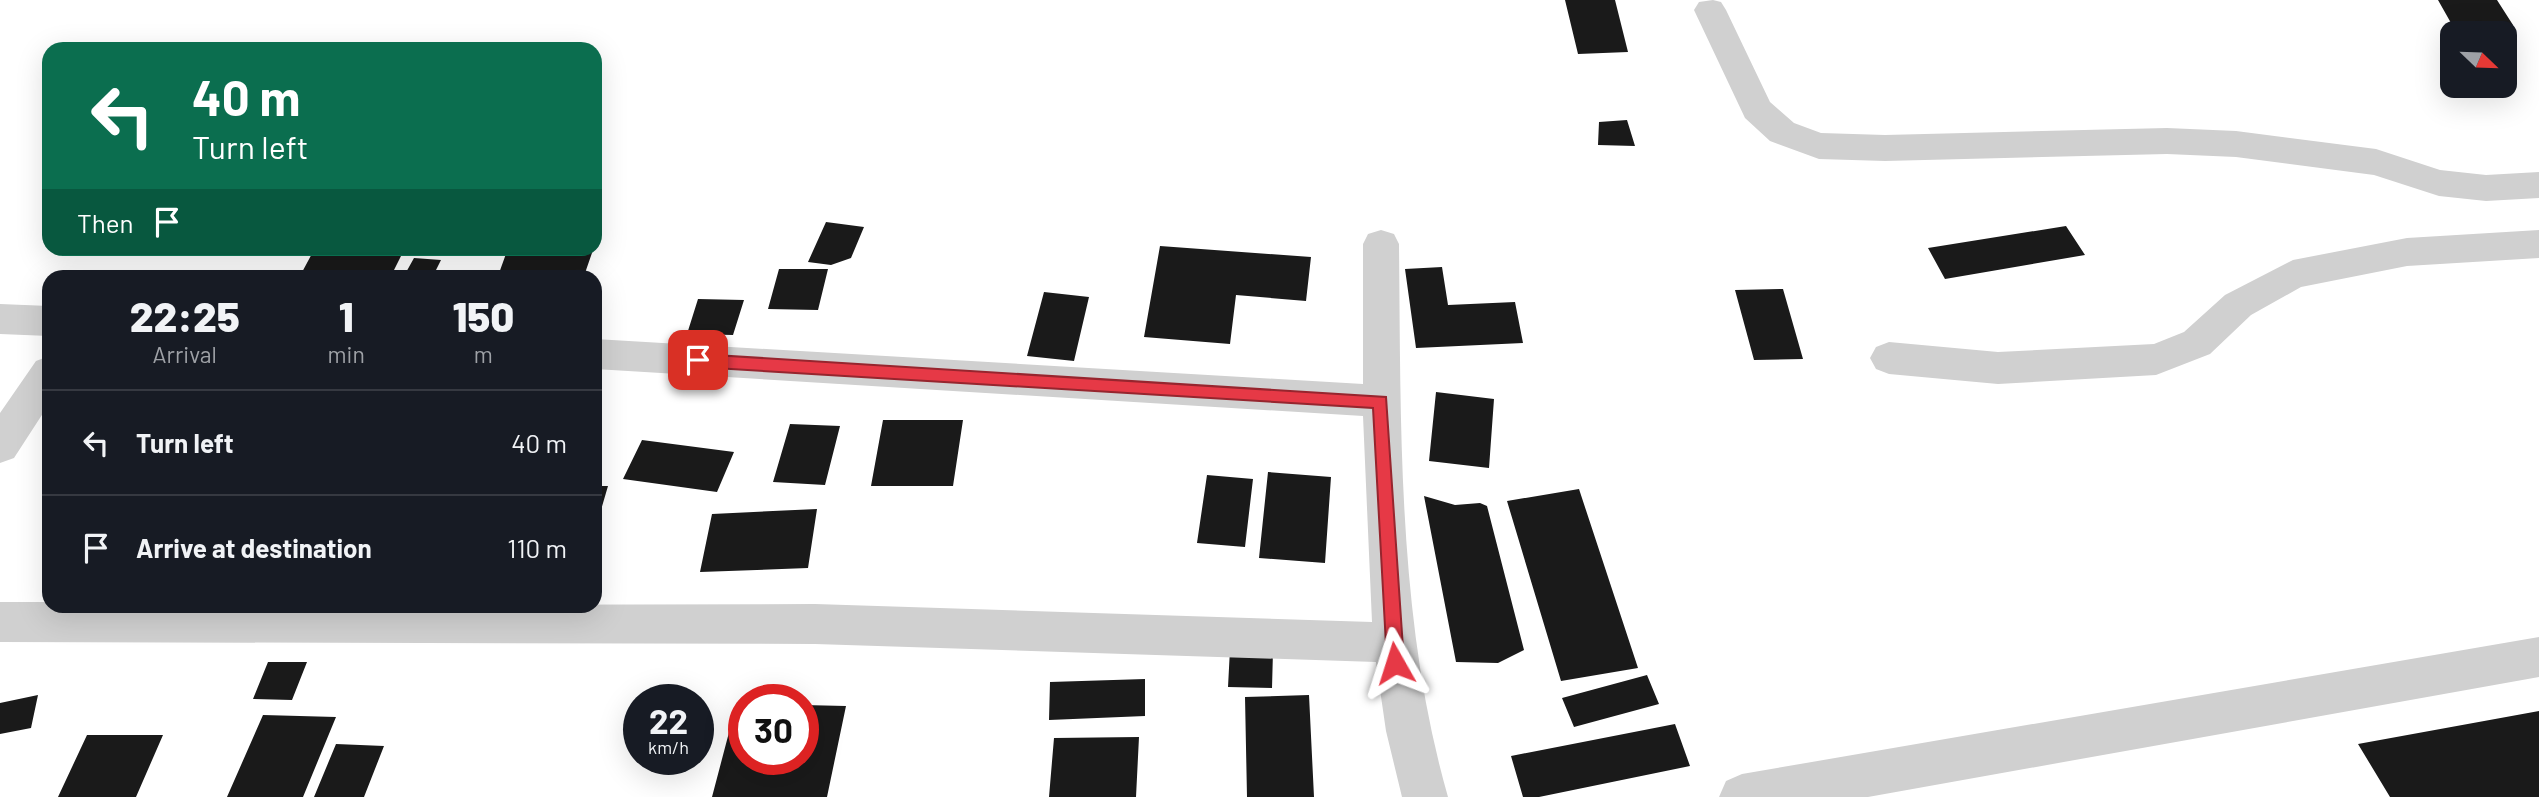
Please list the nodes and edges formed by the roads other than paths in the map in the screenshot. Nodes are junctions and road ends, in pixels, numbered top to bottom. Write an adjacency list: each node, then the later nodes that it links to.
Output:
1 (1710, 10): 2 (street)
2 (2539, 186)
3 (1381, 244): 10 (street)
4 (2539, 244): 8 (street)
5 (0, 318): 6 (street)
6 (42, 321)
7 (602, 354): 10 (street)
8 (1889, 358)
9 (42, 383): 11 (street)
10 (1381, 401): 14 (street)
11 (0, 446)
12 (314, 614): 13 (street); 14 (street)
13 (0, 622)
14 (1393, 643): 16 (street)
15 (2539, 657): 17 (street)
16 (1425, 797)
17 (1742, 797)

